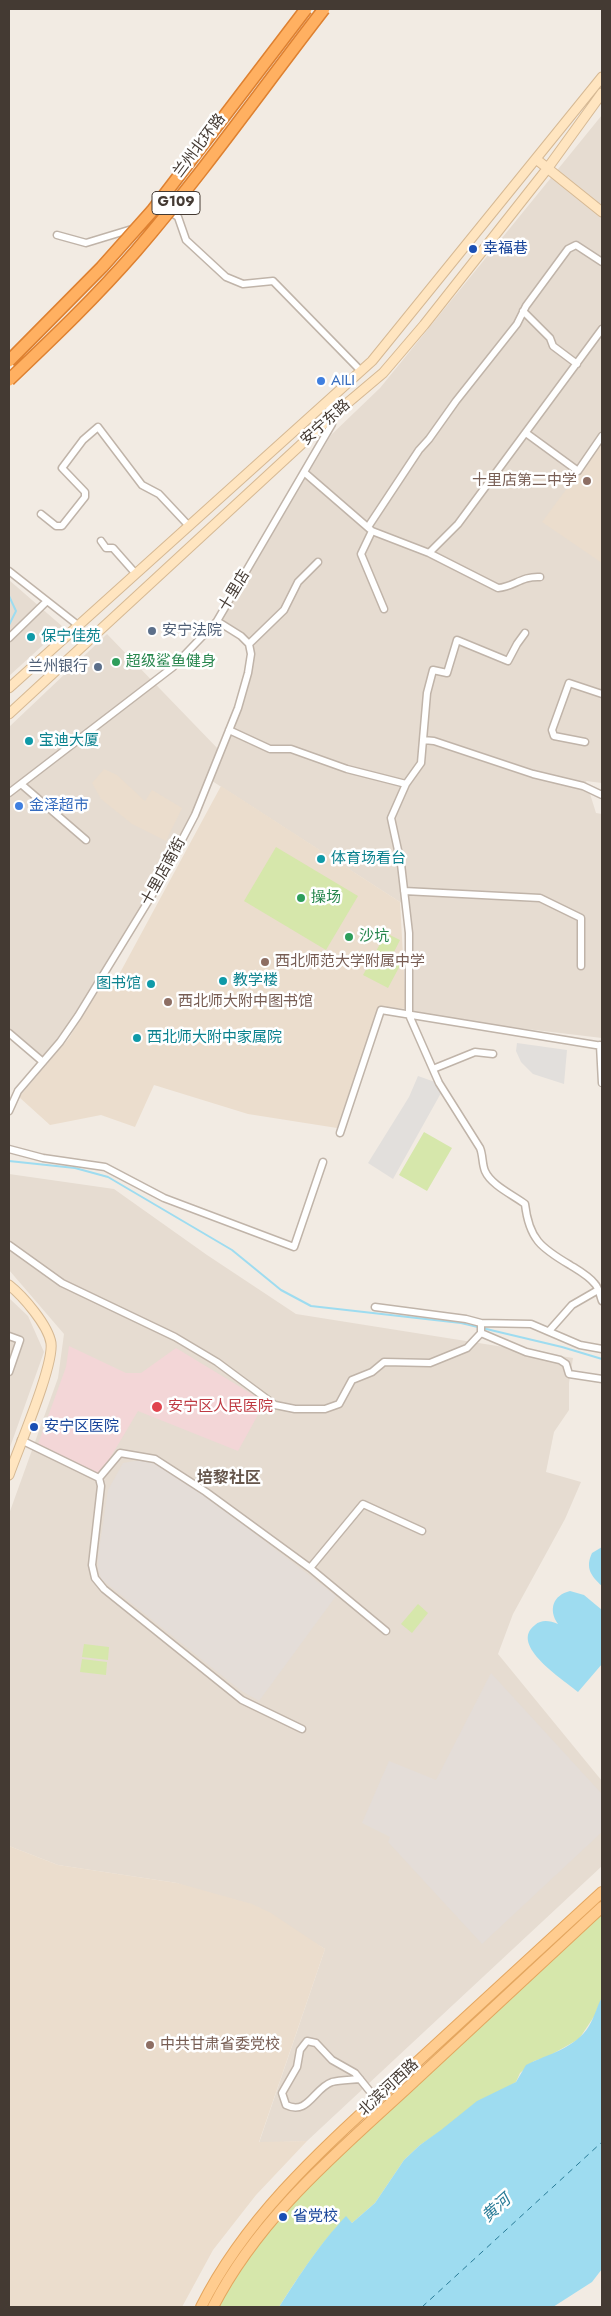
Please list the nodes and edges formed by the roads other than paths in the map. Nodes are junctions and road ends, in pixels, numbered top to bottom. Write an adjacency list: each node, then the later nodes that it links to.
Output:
1 (306, 9): 12 (highway, 兰州北环路 / G109, bridge)
2 (324, 9): 15 (highway, 兰州北环路 / G109, bridge)
3 (601, 81): 5 (main road, 安宁东路)
4 (602, 93): 6 (main road, 安宁东路)
5 (536, 159): 6 (main road); 14 (main road, 安宁东路)
6 (547, 169): 7 (main road); 17 (main road, 安宁东路)
7 (602, 212)
8 (57, 235): 14 (street)
9 (602, 262): 10 (street)
10 (523, 311): 13 (street); 23 (street)
11 (602, 329): 13 (street)
12 (9, 361)
13 (577, 364): 18 (street)
14 (361, 372): 16 (main road, 安宁东路)
15 (9, 380)
16 (328, 402): 17 (street); 22 (main road, 安宁东路)
17 (332, 416): 20 (street, 十里店); 39 (main road, 安宁东路)
18 (526, 433): 19 (street); 25 (street)
19 (602, 436)
20 (305, 473): 23 (street); 32 (street, 十里店)
21 (41, 514): 22 (street)
22 (189, 526): 28 (main road, 安宁东路)
23 (370, 529): 25 (street); 31 (street)
24 (101, 541): 28 (street)
25 (429, 553): 29 (street)
26 (318, 562): 36 (street)
27 (9, 571): 30 (street)
28 (136, 574): 33 (main road, 安宁东路)
29 (540, 577)
30 (47, 601): 33 (street); 35 (street)
31 (384, 609)
32 (217, 621): 36 (street); 43 (street, 十里店)
33 (78, 626): 37 (main road, 安宁东路)
34 (525, 633): 41 (street)
35 (9, 638)
36 (249, 644): 40 (street, 十里店南街)
37 (9, 688)
38 (602, 694): 42 (street)
39 (9, 714)
40 (229, 730): 44 (street); 54 (street, 十里店南街)
41 (423, 740): 44 (street); 46 (street)
42 (585, 742)
43 (21, 784): 45 (street, 十里店); 47 (street)
44 (406, 784): 48 (street)
45 (9, 793)
46 (602, 795)
47 (86, 840)
48 (404, 891): 49 (street); 50 (street)
49 (581, 966)
50 (409, 1014): 52 (street); 55 (street); 58 (street)
51 (9, 1033): 54 (street)
52 (601, 1046): 56 (street)
53 (492, 1054): 55 (street)
54 (44, 1062): 57 (street, 十里店南街)
55 (433, 1069): 63 (street)
56 (602, 1083)
57 (9, 1111)
58 (340, 1132)
59 (9, 1149): 60 (street)
60 (323, 1162)
61 (9, 1245): 66 (street)
62 (9, 1284): 72 (main road)
63 (598, 1290): 64 (street); 67 (street)
64 (602, 1301)
65 (375, 1308): 66 (street)
66 (482, 1327): 67 (street); 71 (street)
67 (549, 1331): 69 (street)
68 (9, 1336): 70 (street)
69 (602, 1349)
70 (9, 1372)
71 (602, 1380)
72 (21, 1440): 73 (main road); 74 (street)
73 (9, 1475)
74 (99, 1478): 76 (street); 78 (street)
75 (422, 1531): 76 (street)
76 (310, 1568): 77 (street)
77 (386, 1631)
78 (302, 1729)
79 (602, 1892): 83 (main road, 北滨河西路)
80 (602, 1907): 84 (main road, 北滨河西路)
81 (360, 2079): 81 (street); 82 (street)
82 (372, 2094)
83 (202, 2307)
84 (213, 2307)

